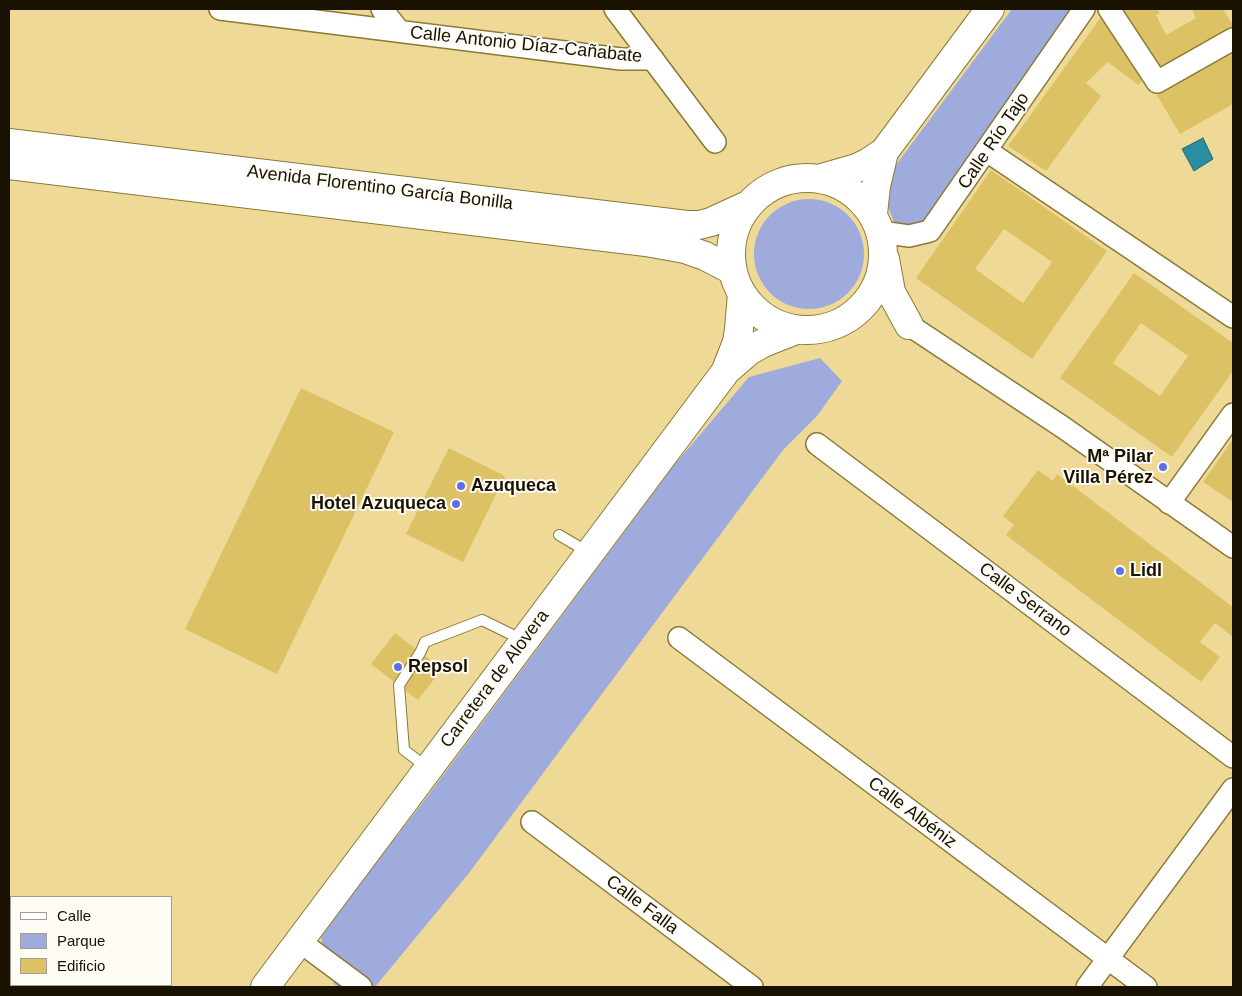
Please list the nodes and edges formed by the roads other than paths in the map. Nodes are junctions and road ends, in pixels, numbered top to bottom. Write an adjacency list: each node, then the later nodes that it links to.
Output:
1 (220, 9): 7 (street, Calle Antonio Díaz-Cañabate)
2 (382, 9): 7 (street, Calle Antonio Díaz-Cañabate)
3 (615, 9): 9 (street)
4 (990, 9): 13 (street)
5 (1084, 9): 12 (street, Calle Río Tajo)
6 (1109, 9): 8 (street)
7 (399, 31): 9 (street, Calle Antonio Díaz-Cañabate)
8 (1233, 39)
9 (653, 60): 10 (street)
10 (715, 142)
11 (9, 143): 16 (street, Avenida Florentino García Bonilla)
12 (987, 151): 17 (street, Calle Río Tajo); 20 (street)
13 (884, 152): 15 (street); 17 (street)
14 (9, 165): 18 (street, Avenida Florentino García Bonilla)
15 (822, 178): 16 (street); 17 (street)
16 (748, 205): 18 (street)
17 (880, 233): 19 (street); 21 (street)
18 (737, 282): 22 (street); 23 (street, Carretera de Alovera)
19 (851, 317): 21 (street); 22 (street)
20 (1233, 317)
21 (908, 325): 26 (street)
22 (796, 330): 23 (street, Carretera de Alovera)
23 (726, 370): 29 (street, Carretera de Alovera)
24 (1233, 414): 26 (street)
25 (817, 444): 32 (street, Calle Serrano)
26 (1169, 503): 28 (street)
27 (559, 535): 29 (lane)
28 (1233, 547)
29 (589, 553): 31 (street, Carretera de Alovera)
30 (679, 638): 37 (street, Calle Albéniz)
31 (524, 640): 33 (street, Carretera de Alovera); 33 (lane)
32 (1233, 756)
33 (428, 768): 36 (street, Carretera de Alovera)
34 (1233, 789): 37 (street)
35 (532, 822): 40 (street, Calle Falla)
36 (299, 941): 38 (street, Carretera de Alovera); 39 (street)
37 (1108, 959): 41 (street); 42 (street, Calle Albéniz)
38 (265, 987)
39 (361, 987)
40 (752, 987)
41 (1087, 987)
42 (1146, 987)

